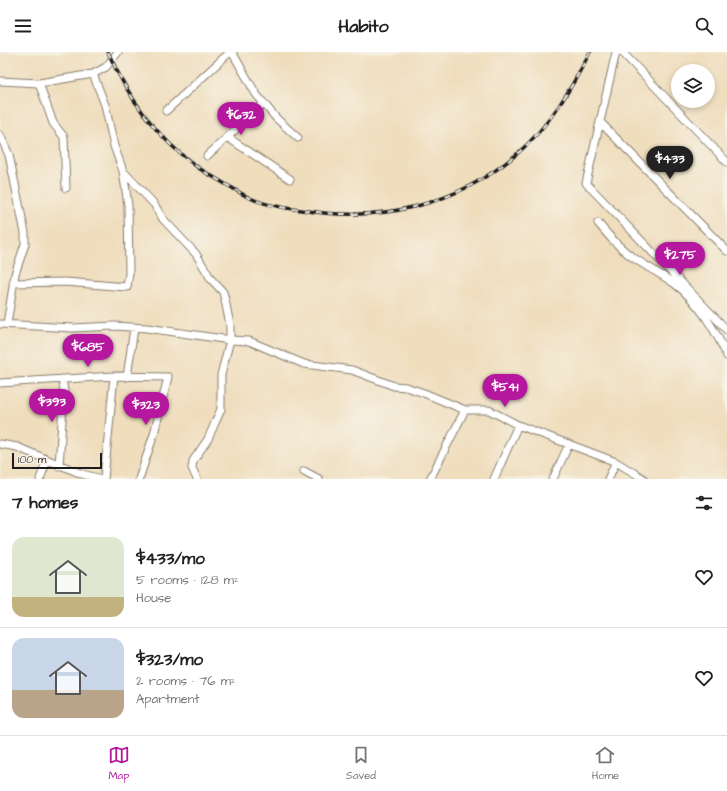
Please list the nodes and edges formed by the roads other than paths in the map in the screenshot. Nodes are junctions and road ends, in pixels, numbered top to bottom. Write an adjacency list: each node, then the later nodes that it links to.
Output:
1 (118, 52): 5 (street)
2 (231, 52): 8 (street); 9 (street)
3 (616, 52): 10 (street)
4 (622, 52): 15 (street)
5 (92, 74): 7 (street); 16 (street)
6 (0, 81): 7 (street)
7 (39, 83): 18 (street)
8 (264, 103): 12 (street); 13 (street)
9 (166, 111)
10 (600, 122): 20 (street); 24 (street)
11 (0, 135): 21 (street)
12 (227, 136): 14 (street); 17 (street)
13 (298, 138)
14 (207, 156)
15 (727, 162)
16 (123, 171): 21 (street); 25 (street)
17 (290, 179)
18 (66, 188)
19 (598, 223): 26 (street)
20 (727, 251)
21 (14, 283): 22 (street)
22 (3, 324): 23 (street)
23 (134, 328): 25 (street); 28 (street)
24 (727, 330)
25 (230, 340): 31 (street); 42 (street)
26 (727, 356)
27 (114, 376): 28 (street); 29 (street); 40 (street)
28 (127, 377): 41 (street)
29 (62, 379): 30 (street); 37 (street)
30 (0, 383)
31 (465, 410): 32 (street); 44 (street)
32 (518, 425): 34 (street); 45 (street)
33 (0, 444): 35 (street)
34 (569, 444): 36 (street); 46 (street)
35 (47, 460): 37 (street); 39 (street)
36 (616, 462): 47 (street); 48 (street)
37 (59, 466): 40 (street)
38 (304, 471): 43 (street)
39 (40, 479)
40 (103, 479)
41 (139, 479)
42 (197, 479)
43 (319, 479)
44 (430, 479)
45 (494, 479)
46 (552, 479)
47 (608, 479)
48 (644, 479)

